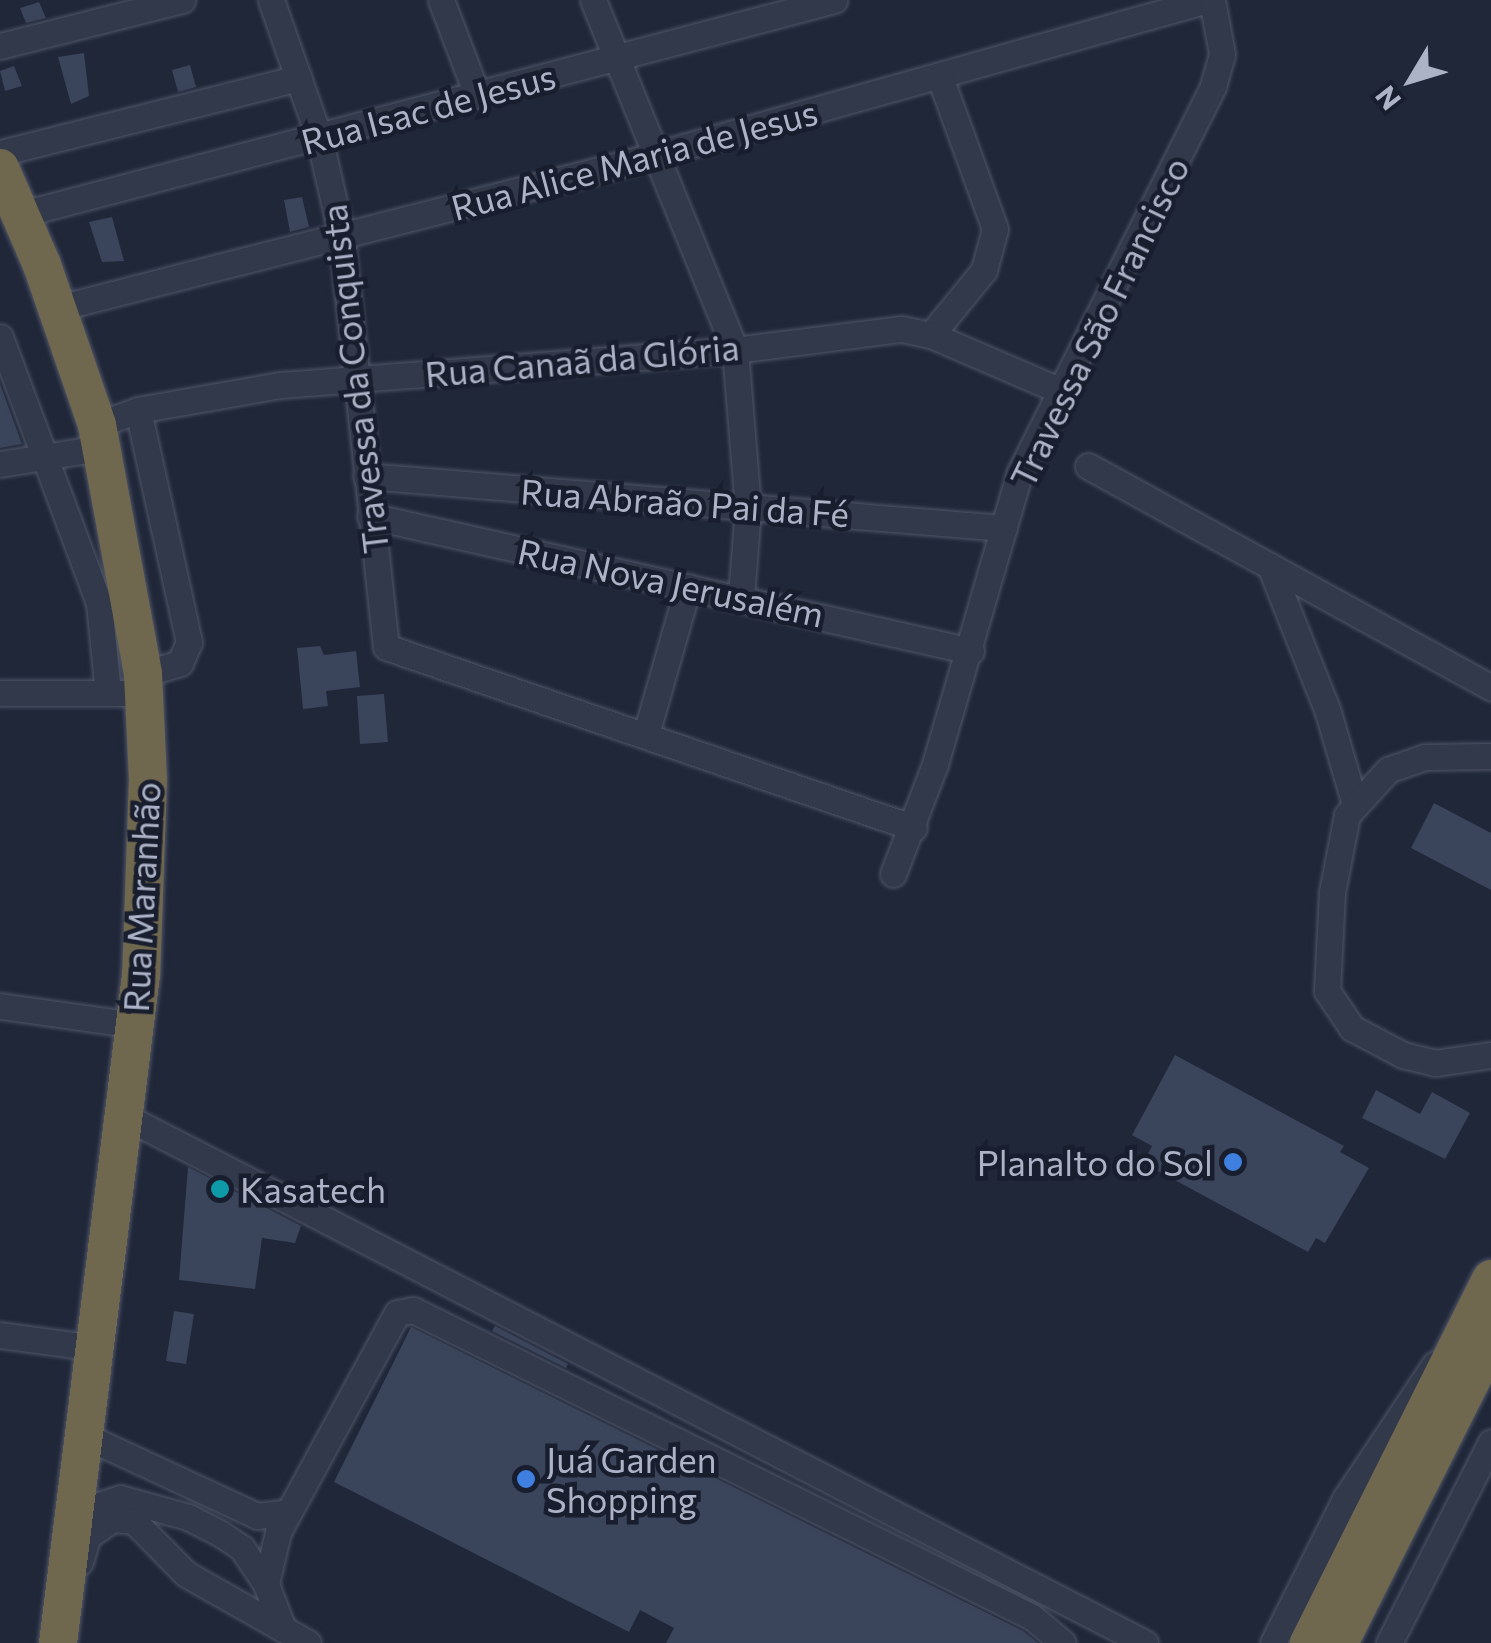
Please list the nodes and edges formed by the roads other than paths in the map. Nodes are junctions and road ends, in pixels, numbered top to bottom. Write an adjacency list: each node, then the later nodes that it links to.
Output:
1 (182, 0): 7 (street)
2 (271, 0): 10 (street, Travessa da Conquista)
3 (441, 0): 11 (street)
4 (593, 0): 8 (street)
5 (834, 0): 8 (street, Rua Isac de Jesus)
6 (1210, 0): 9 (street, Rua Alice Maria de Jesus); 23 (street, Travessa São Francisco)
7 (0, 46)
8 (616, 59): 11 (street, Rua Isac de Jesus); 13 (street)
9 (940, 77): 13 (street, Rua Alice Maria de Jesus); 19 (street)
10 (299, 78): 12 (street, Travessa da Conquista); 14 (street)
11 (477, 95): 12 (street, Rua Isac de Jesus)
12 (318, 137): 16 (street, Rua Isac de Jesus); 17 (street, Travessa da Conquista)
13 (658, 152): 17 (street, Rua Alice Maria de Jesus); 21 (street)
14 (0, 153)
15 (0, 168): 16 (highway, Rua Maranhão)
16 (22, 214): 18 (highway, Rua Maranhão)
17 (340, 233): 18 (street, Rua Alice Maria de Jesus); 22 (street, Travessa da Conquista)
18 (58, 308): 25 (highway, Rua Maranhão)
19 (931, 335): 21 (street, Rua Canaã da Glória); 23 (street, Rua Canaã da Glória)
20 (0, 337): 26 (street)
21 (735, 350): 22 (street, Rua Canaã da Glória); 30 (street)
22 (360, 376): 24 (street, Rua Canaã da Glória); 29 (street, Travessa da Conquista)
23 (1060, 390): 32 (street, Travessa São Francisco)
24 (138, 410): 25 (street, Rua Canaã da Glória); 37 (street)
25 (99, 437): 26 (street, Rua Canaã da Glória); 37 (highway, Rua Maranhão)
26 (45, 456): 27 (street, Rua Canaã da Glória); 37 (street)
27 (0, 464)
28 (1088, 466): 33 (street)
29 (366, 476): 30 (street, Rua Abraão Pai da Fé); 31 (street, Travessa da Conquista)
30 (748, 508): 32 (street, Rua Abraão Pai da Fé); 35 (street)
31 (370, 516): 34 (street, Rua Nova Jerusalém); 40 (street, Travessa da Conquista)
32 (1004, 528): 36 (street, Travessa São Francisco)
33 (1270, 566): 38 (street); 42 (street)
34 (688, 587): 35 (street, Rua Nova Jerusalém); 40 (street)
35 (741, 597): 36 (street, Rua Nova Jerusalém)
36 (971, 651): 43 (street, Travessa São Francisco)
37 (131, 686): 39 (street); 46 (highway, Rua Maranhão)
38 (1491, 688)
39 (0, 693)
40 (646, 734): 43 (street)
41 (1491, 756): 42 (street)
42 (1355, 806): 47 (street)
43 (914, 828): 44 (street, Travessa São Francisco)
44 (894, 874)
45 (0, 1006): 46 (street)
46 (135, 1025): 48 (highway, Rua Maranhão)
47 (1491, 1054)
48 (124, 1116): 52 (highway, Rua Maranhão); 64 (street)
49 (1491, 1278): 50 (highway)
50 (1480, 1331): 60 (highway); 65 (street)
51 (0, 1336): 52 (street)
52 (96, 1348): 53 (highway, Rua Maranhão)
53 (84, 1441): 55 (street); 58 (highway, Rua Maranhão)
54 (1491, 1442): 66 (street)
55 (283, 1522): 57 (street); 63 (street)
56 (88, 1536): 57 (street); 58 (street); 59 (street)
57 (266, 1584): 59 (street)
58 (64, 1596): 61 (highway, Rua Maranhão)
59 (283, 1630): 62 (street)
60 (1337, 1641)
61 (58, 1643)
62 (308, 1643)
63 (1064, 1643)
64 (1146, 1643)
65 (1273, 1643)
66 (1389, 1643)

